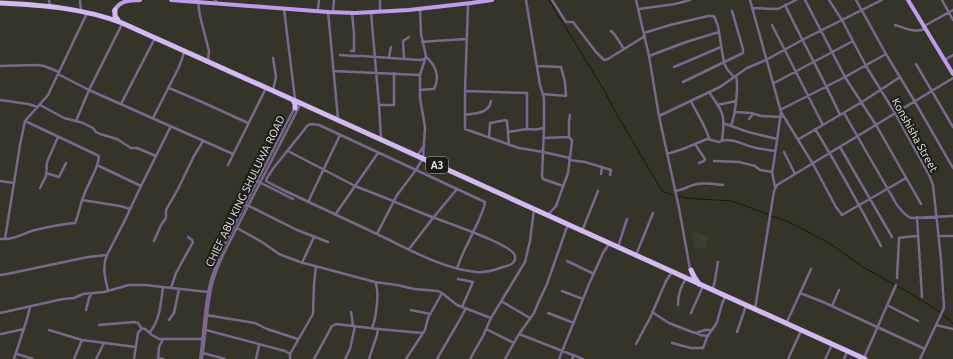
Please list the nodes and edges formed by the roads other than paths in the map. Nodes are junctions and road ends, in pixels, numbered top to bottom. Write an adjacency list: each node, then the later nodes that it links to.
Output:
1 (49, 0): 30 (street)
2 (80, 0): 42 (street)
3 (123, 0): 33 (main road)
4 (140, 0): 33 (main road)
5 (171, 0): 23 (main road)
6 (319, 0): 34 (street)
7 (334, 0): 39 (street)
8 (380, 0): 40 (street)
9 (478, 0): 26 (main road)
10 (492, 0): 28 (main road)
11 (526, 0): 87 (street)
12 (552, 0): 66 (street)
13 (636, 0): 36 (street)
14 (690, 0): 25 (street)
15 (750, 0): 32 (street)
16 (796, 0): 29 (street)
17 (805, 0): 55 (street)
18 (830, 0): 48 (street, Konshisha Street)
19 (856, 0): 37 (street)
20 (880, 0): 37 (street)
21 (909, 0): 53 (main road)
22 (942, 0): 44 (street)
23 (199, 1): 24 (main road); 31 (main road); 82 (street)
24 (216, 1): 31 (main road)
25 (678, 1): 36 (street)
26 (456, 2): 40 (main road)
27 (0, 3): 30 (highway, A3)
28 (468, 4): 35 (main road); 60 (street)
29 (785, 5): 32 (street); 61 (street)
30 (50, 6): 42 (highway, A3)
31 (283, 8): 34 (main road); 39 (main road); 123 (street)
32 (752, 8): 81 (street)
33 (114, 9): 46 (highway); 47 (main road); 50 (highway)
34 (318, 9): 39 (main road)
35 (420, 9): 40 (main road); 63 (street)
36 (639, 9): 57 (street)
37 (861, 10): 48 (street); 72 (street)
38 (953, 10): 44 (street)
39 (330, 11): 40 (main road); 45 (main road); 91 (street)
40 (380, 11): 43 (main road)
41 (732, 11): 84 (street)
42 (84, 12): 46 (highway, A3); 93 (street)
43 (371, 12): 45 (main road); 75 (street)
44 (949, 12): 49 (street); 53 (street)
45 (352, 13): 69 (street)
46 (103, 16): 47 (highway, A3)
47 (110, 19): 50 (highway, A3)
48 (842, 20): 55 (street); 62 (street, Konshisha Street)
49 (953, 20)
50 (122, 23): 59 (highway, A3); 107 (street)
51 (895, 25): 53 (street)
52 (772, 26): 67 (street)
53 (925, 27): 79 (main road); 96 (main road)
54 (611, 31): 66 (street)
55 (821, 31): 61 (street); 70 (street)
56 (719, 32): 57 (street); 65 (street); 74 (street)
57 (644, 35): 66 (street); 74 (street)
58 (409, 37): 78 (street)
59 (155, 38): 68 (highway, A3); 122 (street)
60 (466, 39): 63 (street); 111 (street)
61 (802, 40): 67 (street); 83 (street)
62 (853, 41): 70 (street); 88 (street, Konshisha Street)
63 (422, 42): 80 (street)
64 (391, 47): 77 (street)
65 (721, 47): 84 (street); 89 (street)
66 (624, 49)
67 (785, 50): 81 (street); 92 (street)
68 (186, 51): 82 (highway, A3); 106 (street)
69 (351, 51)
70 (832, 52): 83 (street); 99 (street)
71 (340, 54): 75 (street)
72 (886, 54): 88 (street); 100 (street)
73 (953, 55): 79 (street)
74 (649, 56): 135 (street)
75 (375, 57): 77 (street); 94 (street)
76 (273, 58): 108 (street)
77 (389, 58): 78 (street)
78 (404, 59): 80 (street)
79 (946, 59): 90 (main road)
80 (424, 60): 97 (street); 109 (street)
81 (766, 60): 98 (street); 103 (street)
82 (208, 61): 105 (highway, A3)
83 (814, 62): 92 (street); 104 (street)
84 (724, 63): 98 (street); 102 (street)
85 (916, 64): 112 (street)
86 (0, 66): 93 (street)
87 (537, 66): 114 (street); 114 (street)
88 (866, 66): 99 (street); 110 (street, Konshisha Street)
89 (674, 67)
90 (953, 70)
91 (333, 71): 94 (street); 139 (street)
92 (796, 72): 103 (street); 115 (street)
93 (58, 73): 107 (street); 126 (street)
94 (376, 73): 95 (street); 124 (street)
95 (394, 73): 97 (street); 124 (street)
96 (953, 74)
97 (420, 75): 109 (street)
98 (735, 76): 113 (street); 119 (street)
99 (845, 77): 104 (street); 120 (street)
100 (900, 77): 110 (street); 121 (street)
101 (953, 78): 112 (street)
102 (683, 82)
103 (773, 83): 127 (street)
104 (827, 86): 115 (street); 134 (street)
105 (266, 87): 108 (highway, A3); 143 (street)
106 (169, 88): 137 (street); 143 (street)
107 (89, 90): 122 (street); 141 (street)
108 (273, 90): 123 (highway, A3)
109 (420, 90): 167 (street)
110 (881, 90): 120 (street); 130 (street, Konshisha Street)
111 (465, 91): 132 (street); 149 (street)
112 (932, 91): 121 (street); 148 (street)
113 (709, 92): 118 (street); 125 (street)
114 (543, 94): 150 (street)
115 (808, 96): 127 (street); 144 (street)
116 (0, 100): 126 (street)
117 (491, 101): 132 (street)
118 (691, 101): 135 (street); 160 (street)
119 (736, 101): 125 (street); 128 (street)
120 (862, 102): 129 (street); 145 (street)
121 (915, 102): 130 (street); 188 (street)
122 (121, 104): 137 (street)
123 (298, 104): 139 (highway, A3); 198 (street, CHIEF ABU KING SHULUWA ROAD)
124 (379, 105): 159 (street)
125 (718, 105): 142 (street)
126 (39, 106): 140 (street); 141 (street)
127 (781, 111): 136 (street); 162 (street)
128 (735, 112): 131 (street); 147 (street)
129 (844, 113): 134 (street); 154 (street)
130 (895, 113): 145 (street); 225 (street, Konshisha Street)
131 (753, 114): 136 (street); 138 (street)
132 (465, 115): 156 (street)
133 (570, 115): 158 (street)
134 (840, 115): 144 (street)
135 (659, 116): 176 (street)
136 (781, 117): 161 (street)
137 (154, 118): 146 (street)
138 (749, 119)
139 (338, 120): 159 (highway, A3)
140 (25, 121): 155 (street); 199 (street)
141 (76, 121): 177 (street)
142 (723, 123): 147 (street); 163 (street)
143 (248, 124): 175 (street)
144 (823, 124): 151 (street)
145 (876, 125): 154 (street); 196 (street)
146 (171, 126): 164 (street); 177 (street)
147 (731, 126): 161 (street)
148 (953, 126)
149 (527, 129): 150 (street); 152 (street)
150 (544, 129): 157 (street)
151 (815, 129): 162 (street); 174 (street)
152 (508, 132): 156 (street); 166 (street)
153 (340, 135): 169 (street); 173 (street); 189 (street)
154 (858, 136): 168 (street); 206 (street)
155 (58, 137): 185 (street); 192 (street)
156 (489, 138): 166 (street)
157 (544, 138): 158 (street); 171 (street)
158 (569, 138): 180 (street)
159 (381, 139): 178 (highway, A3)
160 (709, 139): 163 (street); 165 (street)
161 (777, 139): 170 (street)
162 (798, 139): 184 (street)
163 (722, 140): 170 (street)
164 (203, 141): 175 (street); 241 (street)
165 (695, 144): 176 (street); 183 (street)
166 (510, 145): 171 (street)
167 (423, 147): 178 (street); 179 (street)
168 (840, 147): 174 (street); 210 (street)
169 (288, 151): 189 (street); 214 (street)
170 (775, 151): 191 (street)
171 (543, 152): 180 (street); 203 (street)
172 (784, 152): 194 (street)
173 (378, 153): 190 (street); 202 (street)
174 (830, 153): 184 (street); 217 (street)
175 (233, 154): 186 (street)
176 (667, 154): 209 (street)
177 (156, 156): 201 (street)
178 (417, 156): 179 (highway, A3)
179 (423, 158): 190 (street); 218 (highway, A3)
180 (569, 159): 187 (street); 203 (street)
181 (714, 161): 191 (street)
182 (66, 163): 192 (street)
183 (699, 163)
184 (813, 164): 194 (street); 217 (street)
185 (97, 165): 201 (street); 212 (street)
186 (228, 165)
187 (602, 168): 193 (street); 195 (street)
188 (953, 168)
189 (323, 169): 202 (street); 214 (street)
190 (416, 170): 207 (street); 213 (street)
191 (772, 172): 205 (street)
192 (46, 173): 204 (street)
193 (602, 174)
194 (795, 174): 205 (street)
195 (610, 175)
196 (906, 178): 206 (street); 215 (street)
197 (0, 181): 199 (street)
198 (258, 182): 211 (street); 216 (street, CHIEF ABU KING SHULUWA ROAD)
199 (14, 183): 240 (street)
200 (723, 185): 209 (street)
201 (141, 186): 219 (street)
202 (355, 186): 213 (street); 221 (street)
203 (563, 186): 222 (street)
204 (40, 188)
205 (775, 188): 289 (street)
206 (888, 188): 210 (street); 224 (street)
207 (457, 189): 226 (street); 231 (street)
208 (598, 191): 230 (street)
209 (675, 191): 255 (street)
210 (870, 198): 217 (street); 238 (street)
211 (293, 199)
212 (82, 200): 219 (street); 240 (street)
213 (394, 201): 226 (street); 232 (street)
214 (308, 202): 221 (street)
215 (921, 204)
216 (246, 205): 229 (street, CHIEF ABU KING SHULUWA ROAD); 237 (street)
217 (859, 205): 244 (street)
218 (534, 209): 222 (highway, A3); 280 (street)
219 (130, 210): 247 (street)
220 (653, 213): 248 (street)
221 (335, 215): 232 (street)
222 (548, 215): 228 (highway, A3)
223 (953, 216): 225 (street)
224 (917, 217): 225 (street); 233 (street)
225 (936, 217): 234 (street, Konshisha Street)
226 (433, 218): 231 (street); 246 (street)
227 (627, 219): 245 (street)
228 (568, 224): 230 (highway, A3); 298 (street)
229 (235, 228): 250 (street); 273 (street, CHIEF ABU KING SHULUWA ROAD); 296 (street)
230 (582, 231): 243 (highway, A3)
231 (474, 232): 253 (street); 253 (street)
232 (377, 234): 246 (street)
233 (918, 236): 260 (street); 278 (street)
234 (938, 236): 235 (street); 304 (street, Konshisha Street)
235 (953, 236)
236 (188, 237): 267 (street)
237 (314, 237): 242 (street); 250 (street)
238 (892, 237)
239 (0, 239): 240 (street)
240 (5, 239)
241 (154, 241)
242 (328, 242)
243 (609, 243): 245 (highway, A3); 257 (street)
244 (881, 246)
245 (617, 247): 248 (highway, A3)
246 (409, 250): 253 (street)
247 (107, 255): 258 (street); 269 (street)
248 (636, 255): 256 (highway, A3)
249 (567, 261): 257 (street)
250 (302, 262): 252 (street)
251 (718, 262): 270 (street)
252 (316, 266): 263 (street); 325 (street)
253 (457, 268)
254 (811, 269): 276 (street)
255 (691, 270): 259 (highway); 262 (street); 264 (highway)
256 (672, 272): 259 (highway, A3); 291 (street)
257 (594, 274): 279 (street)
258 (0, 275)
259 (684, 277): 262 (highway, A3); 281 (street)
260 (897, 278)
261 (458, 279): 286 (street)
262 (693, 281): 264 (highway, A3)
263 (377, 283): 275 (street); 307 (street)
264 (702, 285): 270 (highway, A3); 294 (street)
265 (896, 286): 283 (street)
266 (163, 287): 267 (street); 269 (street); 316 (street)
267 (171, 288): 268 (street)
268 (179, 289): 273 (street); 299 (street)
269 (108, 290): 274 (street)
270 (712, 290): 277 (highway, A3)
271 (839, 290): 284 (street)
272 (562, 291): 279 (street)
273 (208, 292): 296 (street, CHIEF ABU KING SHULUWA ROAD)
274 (92, 293): 285 (street); 287 (street)
275 (442, 293): 286 (street); 295 (street)
276 (800, 293): 284 (street); 302 (street)
277 (726, 296): 282 (highway, A3); 314 (street)
278 (922, 297)
279 (583, 299): 301 (street)
280 (501, 301): 297 (street); 298 (street)
281 (678, 305)
282 (746, 305): 289 (highway, A3); 317 (street)
283 (888, 305): 300 (street); 306 (street)
284 (832, 306): 306 (street)
285 (30, 307): 292 (street); 308 (street)
286 (464, 308): 297 (street); 356 (street)
287 (86, 310)
288 (411, 310): 295 (street)
289 (755, 310): 302 (highway, A3)
290 (351, 312): 305 (street)
291 (652, 312): 318 (street); 331 (street)
292 (0, 313)
293 (548, 313): 301 (street)
294 (691, 313)
295 (430, 314): 320 (street)
296 (206, 315): 313 (street, CHIEF ABU KING SHULUWA ROAD); 325 (street)
297 (491, 318): 310 (street)
298 (530, 318): 321 (street)
299 (170, 320)
300 (918, 320)
301 (574, 323): 335 (street)
302 (786, 324): 315 (highway, A3)
303 (99, 325): 309 (street)
304 (936, 325): 311 (street); 334 (street, Konshisha Street)
305 (354, 326): 307 (street); 352 (street); 353 (street)
306 (878, 327): 334 (street); 365 (street)
307 (375, 328): 320 (street); 354 (street)
308 (24, 329): 319 (street); 338 (street)
309 (142, 329): 316 (street); 333 (street)
310 (486, 329): 328 (street); 357 (street)
311 (953, 329)
312 (49, 330): 326 (street)
313 (204, 330): 324 (street, CHIEF ABU KING SHULUWA ROAD); 330 (street)
314 (712, 330): 318 (street); 322 (street)
315 (801, 330): 332 (highway, A3); 362 (street)
316 (150, 332): 323 (street)
317 (737, 332)
318 (696, 333): 322 (street)
319 (1, 334)
320 (421, 334): 355 (street)
321 (519, 334): 328 (street); 335 (street)
322 (708, 336): 329 (street)
323 (163, 339): 324 (street); 346 (street)
324 (203, 339): 337 (street, CHIEF ABU KING SHULUWA ROAD)
325 (298, 339): 339 (street)
326 (82, 340): 327 (street); 343 (street)
327 (104, 343): 333 (street); 344 (street)
328 (514, 343): 358 (street)
329 (672, 343)
330 (259, 344): 339 (street); 350 (street)
331 (636, 344)
332 (832, 344): 336 (highway, A3); 363 (street)
333 (136, 347): 345 (street)
334 (925, 349): 366 (street, Konshisha Street)
335 (563, 350): 340 (street); 359 (street)
336 (848, 351): 364 (street); 365 (highway, A3)
337 (202, 353): 348 (street, CHIEF ABU KING SHULUWA ROAD); 349 (street)
338 (17, 354): 341 (street); 342 (street)
339 (290, 354): 351 (street)
340 (574, 355): 360 (street); 361 (street)
341 (14, 359)
342 (33, 359)
343 (74, 359)
344 (96, 359)
345 (134, 359)
346 (158, 359): 347 (street)
347 (163, 359)
348 (201, 359)
349 (226, 359)
350 (256, 359)
351 (290, 359)
352 (314, 359)
353 (345, 359)
354 (369, 359)
355 (406, 359)
356 (437, 359)
357 (470, 359)
358 (505, 359)
359 (559, 359)
360 (572, 359)
361 (583, 359)
362 (788, 359)
363 (825, 359)
364 (844, 359)
365 (864, 359)
366 (920, 359)

